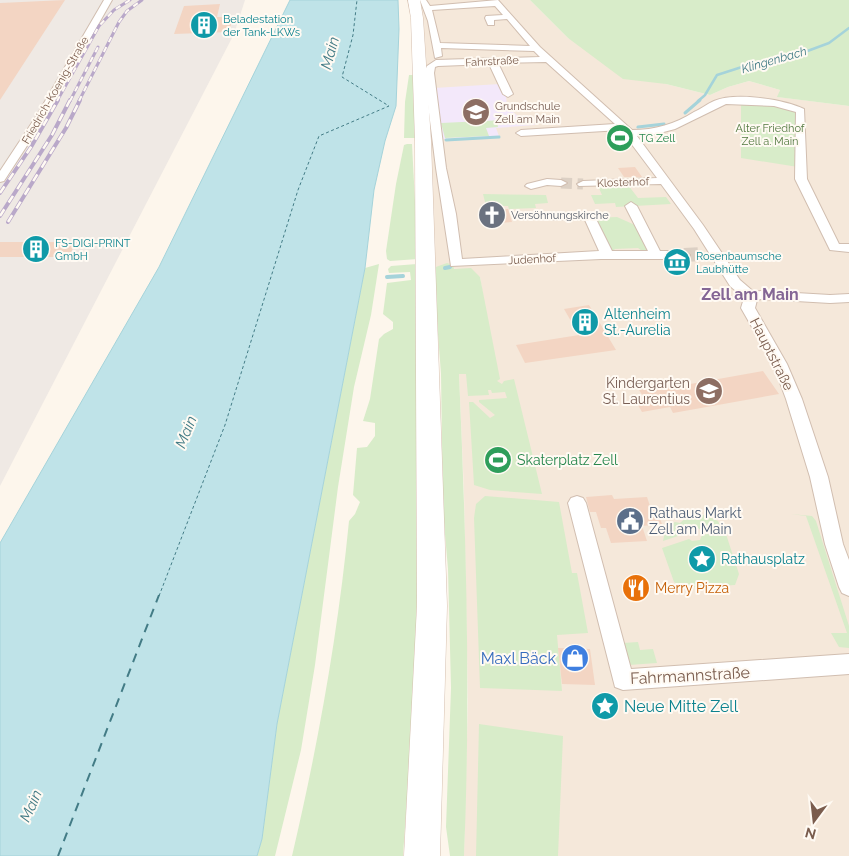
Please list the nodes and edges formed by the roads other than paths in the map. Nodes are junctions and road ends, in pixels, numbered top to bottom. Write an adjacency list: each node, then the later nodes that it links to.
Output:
1 (108, 0): 18 (street, Friedrich-Koenig-Straße)
2 (414, 0): 14 (main road)
3 (422, 0): 7 (street)
4 (444, 0): 6 (street)
5 (495, 2): 6 (street); 8 (street)
6 (454, 6): 7 (street)
7 (428, 8): 10 (street)
8 (509, 17): 9 (street); 11 (street)
9 (491, 23)
10 (436, 46): 11 (street); 14 (street)
11 (538, 49): 12 (street)
12 (548, 59): 13 (street, Fahrstraße); 16 (street)
13 (492, 61): 14 (street, Fahrstraße); 15 (street)
14 (425, 62): 28 (street, Judenhof); 36 (main road)
15 (508, 94)
16 (627, 130): 17 (street); 19 (street); 25 (street)
17 (520, 133)
18 (0, 179)
19 (663, 181): 21 (street, Klosterhof); 26 (street)
20 (561, 183): 22 (street)
21 (583, 184)
22 (531, 186)
23 (631, 206): 29 (street)
24 (556, 217): 28 (street)
25 (849, 248)
26 (709, 253): 30 (street)
27 (684, 254): 29 (street, Judenhof)
28 (608, 256): 29 (street, Judenhof)
29 (656, 256)
30 (751, 296): 31 (street); 33 (street, Hauptstraße)
31 (849, 298)
32 (577, 503): 35 (street, Fahrmannstraße)
33 (842, 545): 34 (street, Hauptstraße)
34 (849, 587)
35 (849, 664)
36 (422, 856)

